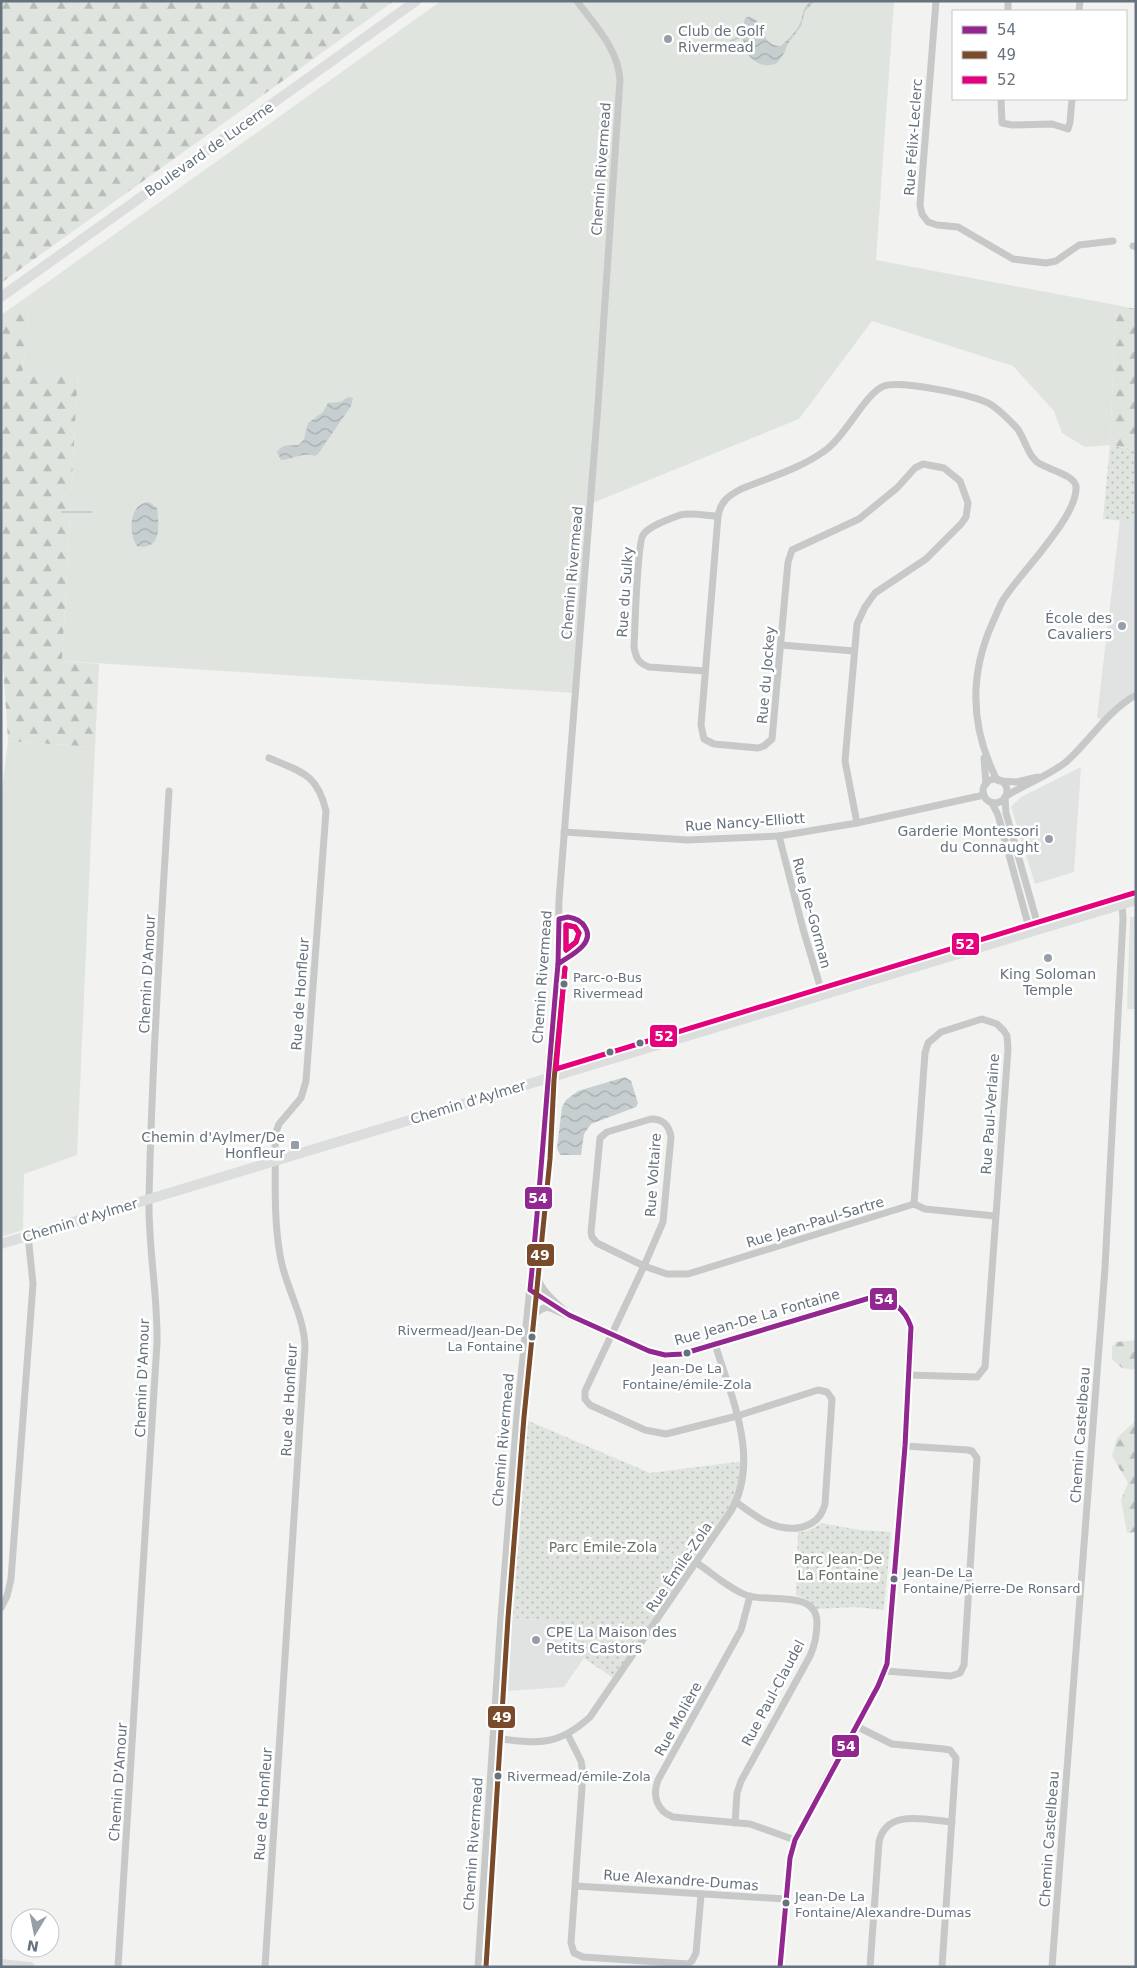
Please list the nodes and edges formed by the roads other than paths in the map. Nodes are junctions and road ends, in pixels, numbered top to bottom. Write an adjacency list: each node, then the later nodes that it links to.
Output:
1 (416, 1): 7 (main road, Boulevard de Lucerne)
2 (577, 1): 23 (street, Chemin Rivermead)
3 (936, 1): 6 (street, Rue Félix-Leclerc)
4 (1001, 100): 5 (street)
5 (1072, 100)
6 (1113, 241)
7 (1, 297)
8 (718, 516): 11 (street, Rue du Jockey); 11 (street, Rue du Sulky); 13 (street, Rue du Jockey)
9 (781, 645): 10 (street); 10 (street, Rue du Jockey); 11 (street, Rue du Jockey)
10 (854, 651): 22 (street, Rue du Jockey)
11 (705, 671)
12 (1136, 695): 15 (street)
13 (984, 752): 16 (street); 17 (street)
14 (269, 758): 30 (street, Rue de Honfleur)
15 (1043, 776): 16 (street); 20 (street)
16 (998, 780): 17 (street); 20 (street)
17 (986, 784): 19 (street)
18 (169, 791): 31 (street, Chemin D'Amour)
19 (984, 795): 21 (street); 22 (street, Rue Nancy-Elliott)
20 (1005, 797): 21 (street); 27 (street)
21 (992, 802): 27 (street)
22 (857, 823): 24 (street, Rue Nancy-Elliott)
23 (564, 832): 24 (street, Rue Nancy-Elliott); 29 (street, Chemin Rivermead)
24 (779, 836): 28 (street, Rue Joe-Gorman)
25 (1136, 900): 26 (main road, Chemin d'Aylmer)
26 (1122, 904): 27 (main road, Chemin d'Aylmer); 68 (street, Chemin Castelbeau)
27 (1035, 932): 28 (main road, Chemin d'Aylmer)
28 (823, 996): 29 (main road, Chemin d'Aylmer)
29 (547, 1079): 30 (main road, Chemin d'Aylmer); 35 (street, Chemin Rivermead)
30 (276, 1162): 31 (main road, Chemin d'Aylmer); 63 (street, Rue de Honfleur)
31 (149, 1200): 34 (main road, Chemin d'Aylmer); 62 (street, Chemin D'Amour)
32 (914, 1204): 33 (street); 33 (street, Rue Paul-Verlaine); 37 (street, Rue Jean-Paul-Sartre)
33 (995, 1216): 43 (street, Rue Paul-Verlaine)
34 (28, 1235): 36 (main road, Chemin d'Aylmer); 49 (street)
35 (536, 1240): 38 (street, Chemin Rivermead); 39 (street, Rue Jean-De La Fontaine)
36 (1, 1244)
37 (644, 1266): 37 (street, Rue Voltaire); 40 (street)
38 (530, 1290): 39 (street, Rue Jean-De La Fontaine); 42 (street, Chemin Rivermead)
39 (569, 1315): 40 (street, Rue Jean-De La Fontaine); 42 (street, Rue Jean-De La Fontaine)
40 (612, 1333): 41 (street, Rue Jean-De La Fontaine); 44 (street)
41 (715, 1344): 43 (street, Rue Jean-De La Fontaine); 44 (street, Rue Émile-Zola)
42 (524, 1347): 53 (street, Chemin Rivermead)
43 (909, 1375): 45 (street, Rue Jean-De La Fontaine)
44 (737, 1416): 46 (street, Rue Émile-Zola); 46 (street)
45 (905, 1446): 50 (street, Rue Jean-De La Fontaine); 50 (street)
46 (736, 1502): 47 (street, Rue Émile-Zola)
47 (697, 1562): 48 (street, Rue Paul-Claudel); 52 (street, Rue Émile-Zola)
48 (750, 1596): 55 (street, Rue Paul-Claudel); 55 (street, Rue Molière)
49 (1, 1608)
50 (885, 1671): 51 (street, Rue Jean-De La Fontaine)
51 (856, 1726): 54 (street); 56 (street, Rue Jean-De La Fontaine)
52 (568, 1734): 53 (street, Rue Émile-Zola); 57 (street)
53 (493, 1738): 64 (street, Chemin Rivermead)
54 (952, 1822): 66 (street); 67 (street)
55 (735, 1823): 56 (street, Rue Molière)
56 (795, 1840): 59 (street, Rue Jean-De La Fontaine)
57 (576, 1886): 58 (street, Rue Alexandre-Dumas); 58 (street)
58 (701, 1895): 59 (street, Rue Alexandre-Dumas)
59 (785, 1900): 65 (street, Rue Jean-De La Fontaine)
60 (1, 1964): 61 (main road)
61 (30, 1967)
62 (118, 1967)
63 (265, 1967)
64 (478, 1967)
65 (780, 1967)
66 (870, 1967)
67 (942, 1967)
68 (1052, 1967)

